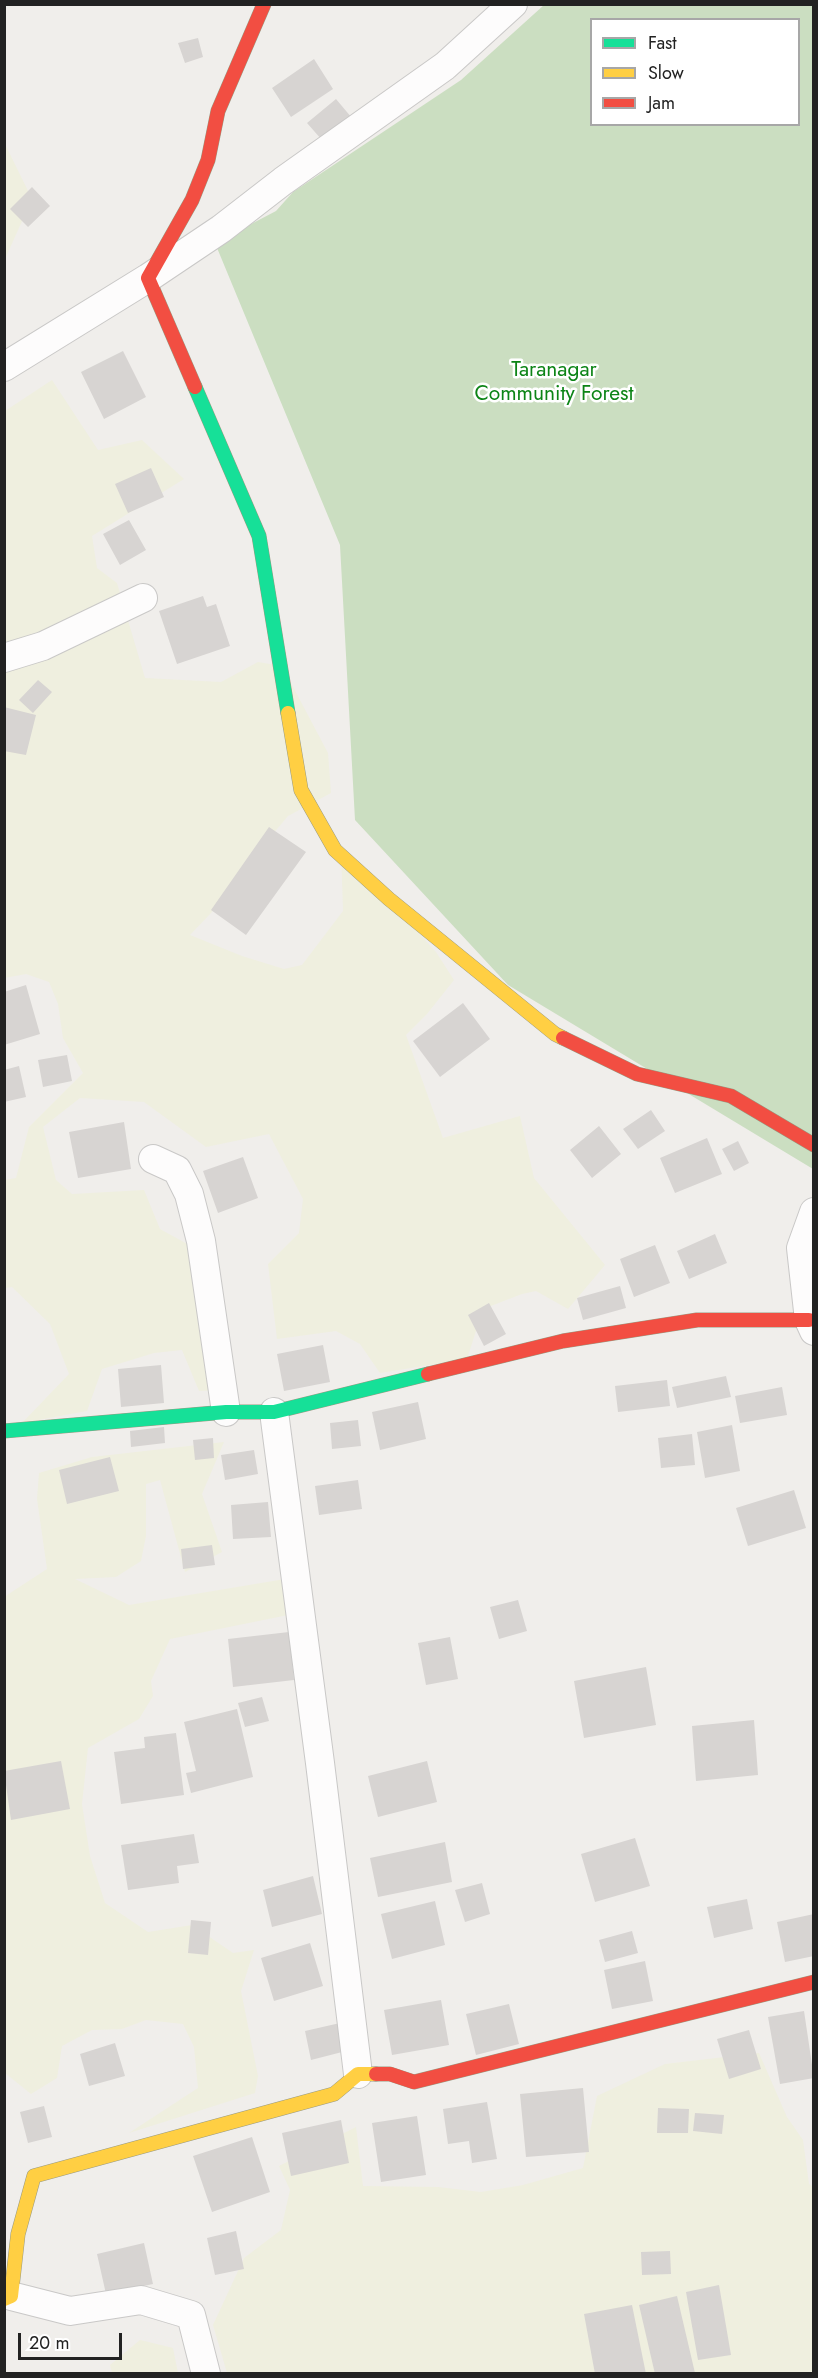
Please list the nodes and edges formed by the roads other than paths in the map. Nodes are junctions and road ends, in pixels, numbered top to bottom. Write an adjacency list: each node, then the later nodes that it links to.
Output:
1 (264, 4): 3 (street)
2 (513, 4): 3 (street)
3 (148, 278): 4 (street); 7 (street)
4 (4, 367)
5 (143, 598): 6 (street)
6 (4, 658)
7 (813, 1145)
8 (153, 1159): 11 (street)
9 (813, 1212): 10 (street)
10 (811, 1325): 12 (street)
11 (226, 1412): 12 (street); 13 (street)
12 (274, 1412): 15 (street)
13 (4, 1431)
14 (813, 1982): 15 (street)
15 (358, 2074): 16 (street)
16 (8, 2298): 17 (street)
17 (206, 2373)

